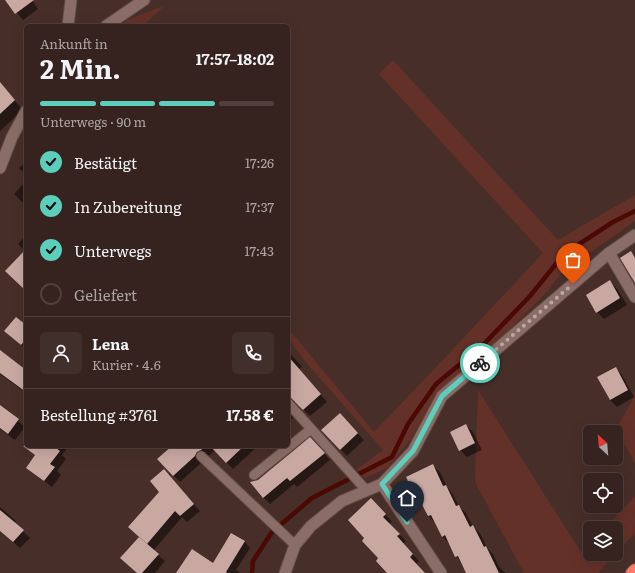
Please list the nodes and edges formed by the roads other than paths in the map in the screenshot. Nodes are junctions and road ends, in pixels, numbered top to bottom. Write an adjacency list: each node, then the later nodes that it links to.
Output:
1 (71, 0): 3 (street)
2 (144, 0): 4 (street)
3 (68, 24)
4 (109, 24)
5 (24, 115): 6 (street)
6 (0, 168)
7 (635, 235): 8 (street)
8 (609, 253): 9 (street); 16 (street)
9 (635, 297)
10 (290, 405): 11 (lane)
11 (311, 429): 12 (lane); 17 (lane)
12 (290, 446)
13 (287, 448): 15 (lane)
14 (201, 456): 18 (lane)
15 (254, 475)
16 (382, 484): 17 (street); 21 (street)
17 (366, 490): 18 (street)
18 (295, 545): 20 (street)
19 (635, 570): 22 (highway)
20 (285, 573)
21 (441, 573)
22 (632, 573)

